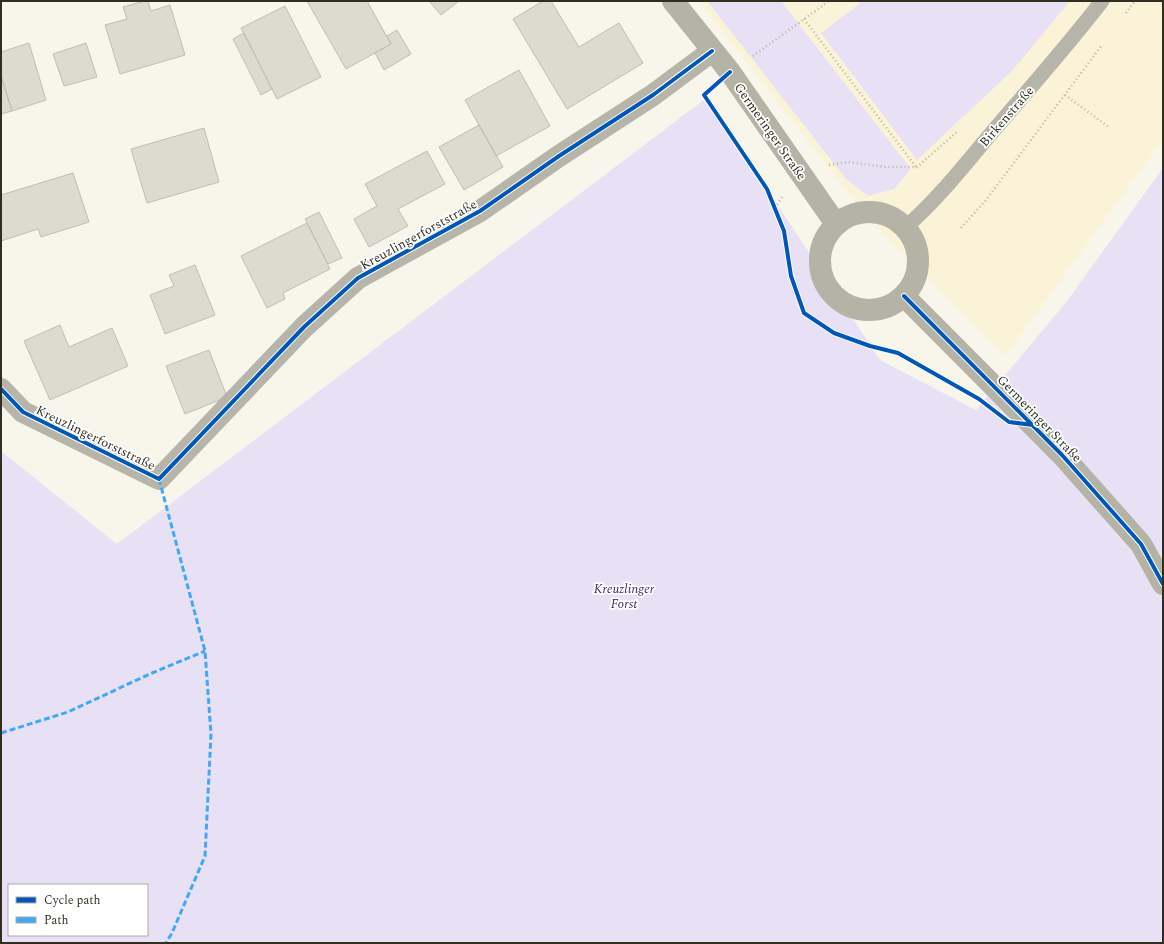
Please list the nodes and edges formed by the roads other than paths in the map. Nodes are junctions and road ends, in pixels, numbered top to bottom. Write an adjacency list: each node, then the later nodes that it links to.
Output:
1 (674, 1): 3 (street, Germeringer Straße)
2 (1102, 1): 5 (lane, Birkenstraße)
3 (712, 50): 4 (street, Germeringer Straße); 7 (street, Kreuzlingerforststraße)
4 (836, 224): 5 (street); 6 (street)
5 (906, 226): 6 (street)
6 (904, 296): 8 (street, Germeringer Straße)
7 (1, 389)
8 (1163, 584)

